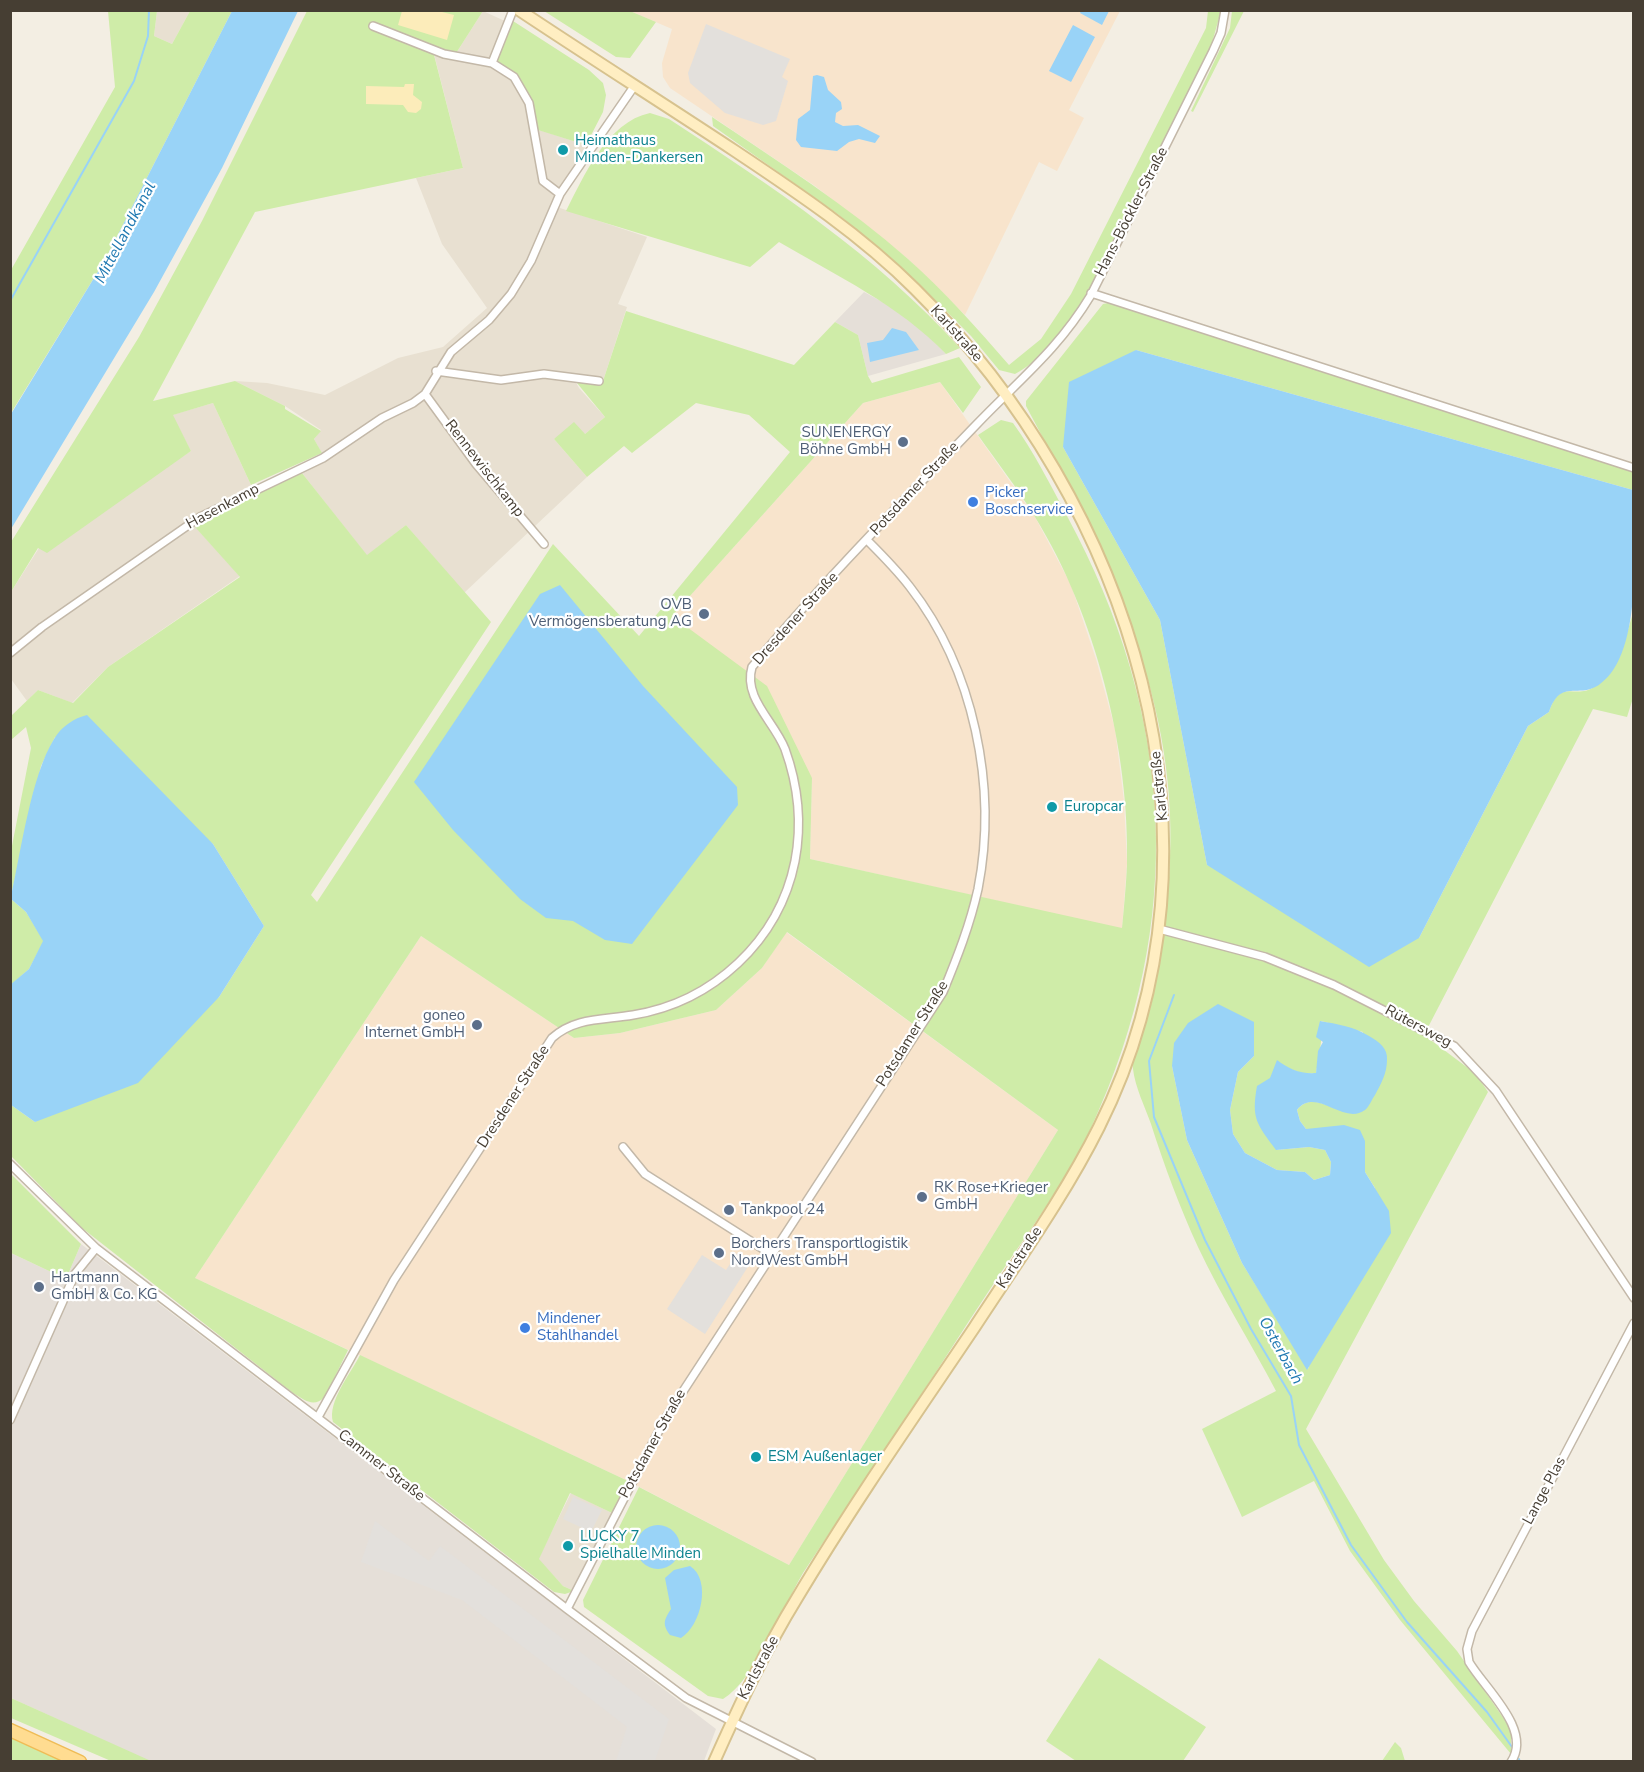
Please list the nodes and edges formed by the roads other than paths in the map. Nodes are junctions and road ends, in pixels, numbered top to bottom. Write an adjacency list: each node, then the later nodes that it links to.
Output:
1 (513, 10): 5 (street)
2 (519, 10): 6 (street, Karlstraße)
3 (1225, 10): 8 (street, Hans-Böckler-Straße)
4 (373, 26): 5 (street)
5 (492, 63): 7 (street)
6 (635, 85): 7 (street); 11 (street, Karlstraße)
7 (560, 194): 9 (street)
8 (1091, 294): 11 (street, Hans-Böckler-Straße); 13 (street)
9 (436, 371): 10 (street); 12 (street)
10 (599, 381)
11 (1006, 393): 14 (street, Potsdamer Straße); 17 (street, Karlstraße)
12 (425, 394): 15 (street, Rennewischkamp); 16 (street, Hasenkamp)
13 (1634, 468)
14 (867, 540): 21 (street, Potsdamer Straße); 24 (street, Dresdener Straße)
15 (544, 544)
16 (10, 653)
17 (1159, 929): 22 (street, Rütersweg); 27 (street, Karlstraße)
18 (623, 1146): 21 (street)
19 (10, 1164): 20 (street, Cammer Straße)
20 (96, 1248): 24 (street, Cammer Straße); 25 (street)
21 (771, 1254): 26 (street, Potsdamer Straße)
22 (1634, 1298)
23 (1634, 1323): 32 (street, Lange Plas)
24 (318, 1418): 26 (street, Cammer Straße)
25 (10, 1420)
26 (567, 1609): 27 (street, Cammer Straße)
27 (732, 1722): 30 (street); 31 (street, Cammer Straße)
28 (10, 1730): 29 (main road)
29 (80, 1761)
30 (714, 1761)
31 (812, 1761)
32 (1511, 1761)

